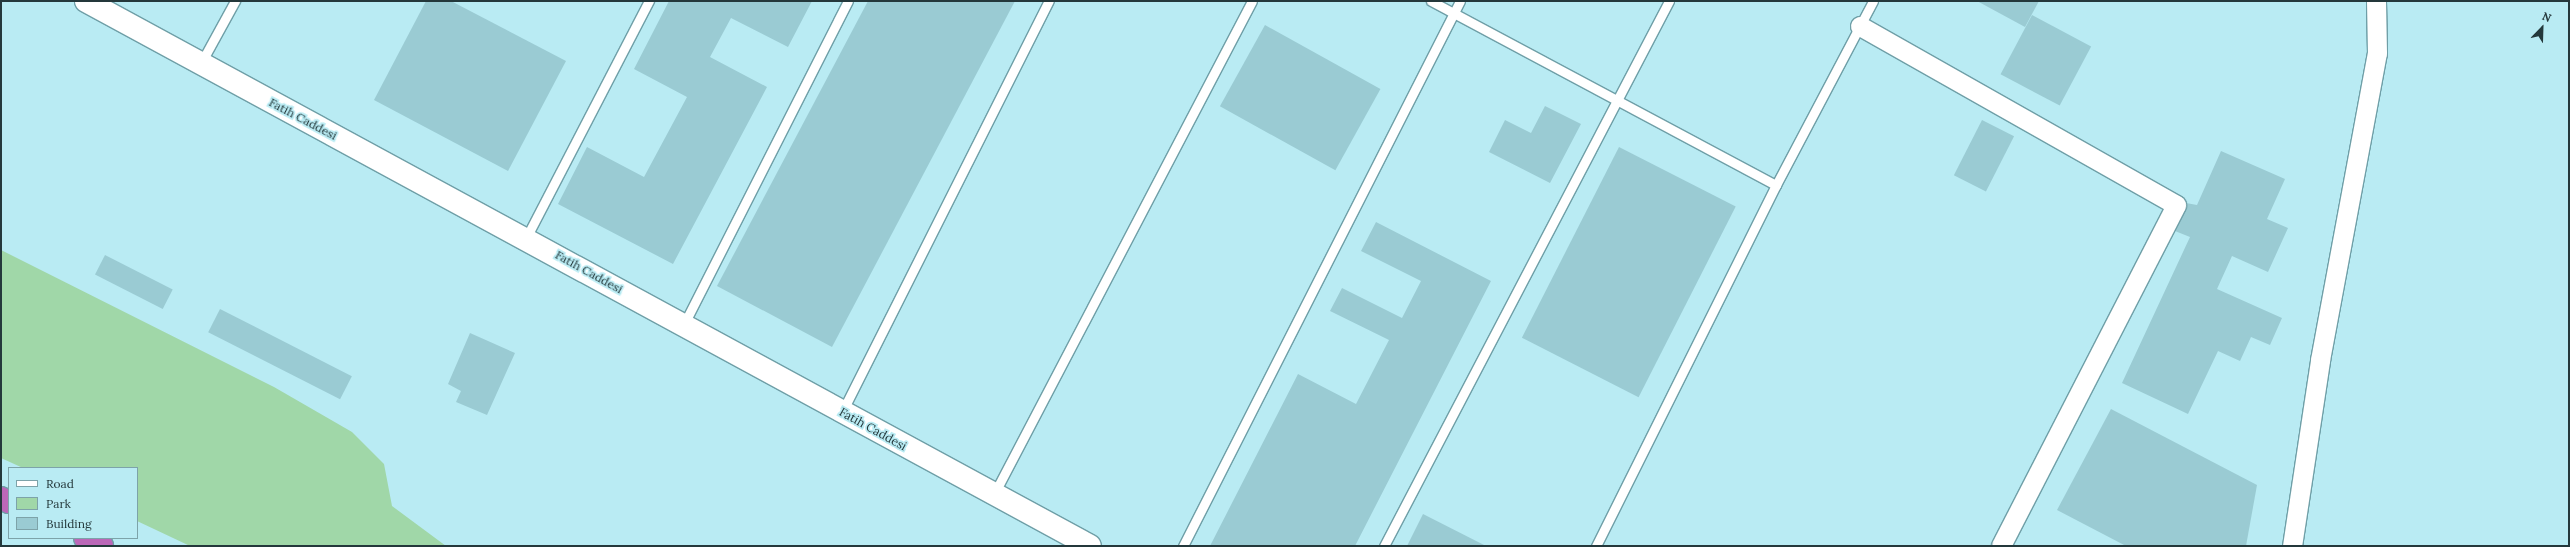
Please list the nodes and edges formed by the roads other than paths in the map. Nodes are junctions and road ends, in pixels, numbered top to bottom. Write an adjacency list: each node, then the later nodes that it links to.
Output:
1 (86, 1): 14 (street, Fatih Caddesi)
2 (235, 1): 14 (lane)
3 (649, 1): 17 (lane)
4 (848, 1): 18 (lane)
5 (1049, 1): 19 (lane)
6 (1252, 1): 20 (lane)
7 (1431, 1): 12 (lane)
8 (1460, 1): 12 (lane)
9 (1669, 1): 15 (lane)
10 (1873, 1): 13 (lane)
11 (2376, 1): 28 (street)
12 (1454, 13): 15 (lane); 24 (lane)
13 (1860, 26): 16 (lane); 27 (street)
14 (200, 64): 17 (street, Fatih Caddesi)
15 (1615, 101): 16 (lane); 25 (lane)
16 (1776, 185): 26 (lane)
17 (526, 238): 18 (street, Fatih Caddesi)
18 (684, 324): 19 (street, Fatih Caddesi)
19 (842, 412): 20 (street, Fatih Caddesi)
20 (994, 496): 23 (street, Fatih Caddesi)
21 (87, 539): 22 (highway)
22 (102, 546)
23 (1090, 546)
24 (1184, 546)
25 (1384, 546)
26 (1596, 546)
27 (2001, 546)
28 (2292, 546)

